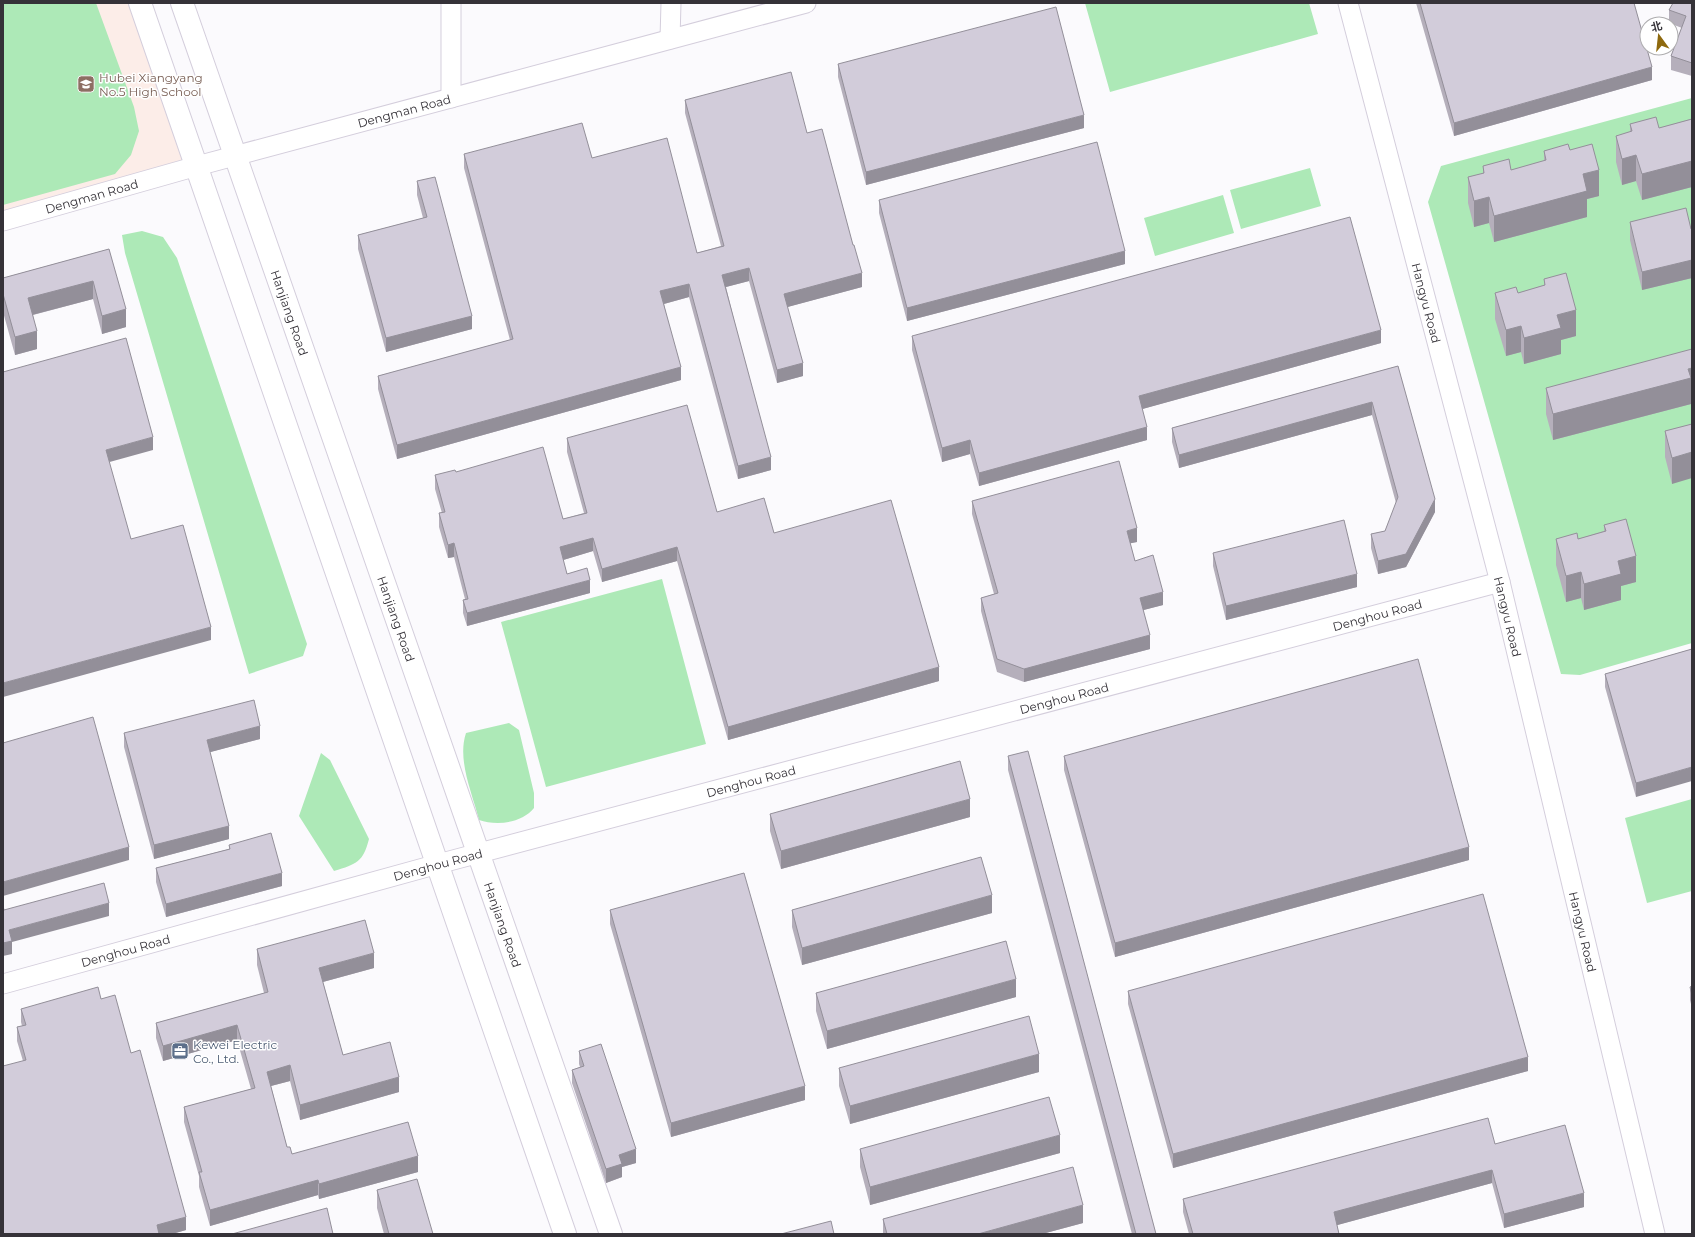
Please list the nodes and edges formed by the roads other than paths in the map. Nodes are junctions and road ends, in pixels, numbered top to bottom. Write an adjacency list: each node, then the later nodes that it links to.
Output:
1 (140, 3): 10 (main road)
2 (182, 3): 9 (main road, Hanjiang Road)
3 (451, 3): 8 (street)
4 (671, 3): 7 (street)
5 (806, 3): 7 (street, Dengman Road)
6 (1348, 3): 12 (street, Hangyu Road)
7 (670, 39): 8 (street, Dengman Road)
8 (451, 98): 9 (street, Dengman Road)
9 (235, 156): 10 (street, Dengman Road); 13 (main road, Hanjiang Road)
10 (197, 166): 11 (street, Dengman Road); 14 (main road)
11 (3, 221)
12 (1500, 582): 13 (street, Denghou Road); 18 (street, Hangyu Road)
13 (479, 853): 14 (street, Denghou Road); 17 (main road, Hanjiang Road)
14 (438, 864): 15 (street, Denghou Road); 16 (main road)
15 (3, 984)
16 (566, 1234)
17 (611, 1234)
18 (1655, 1234)

